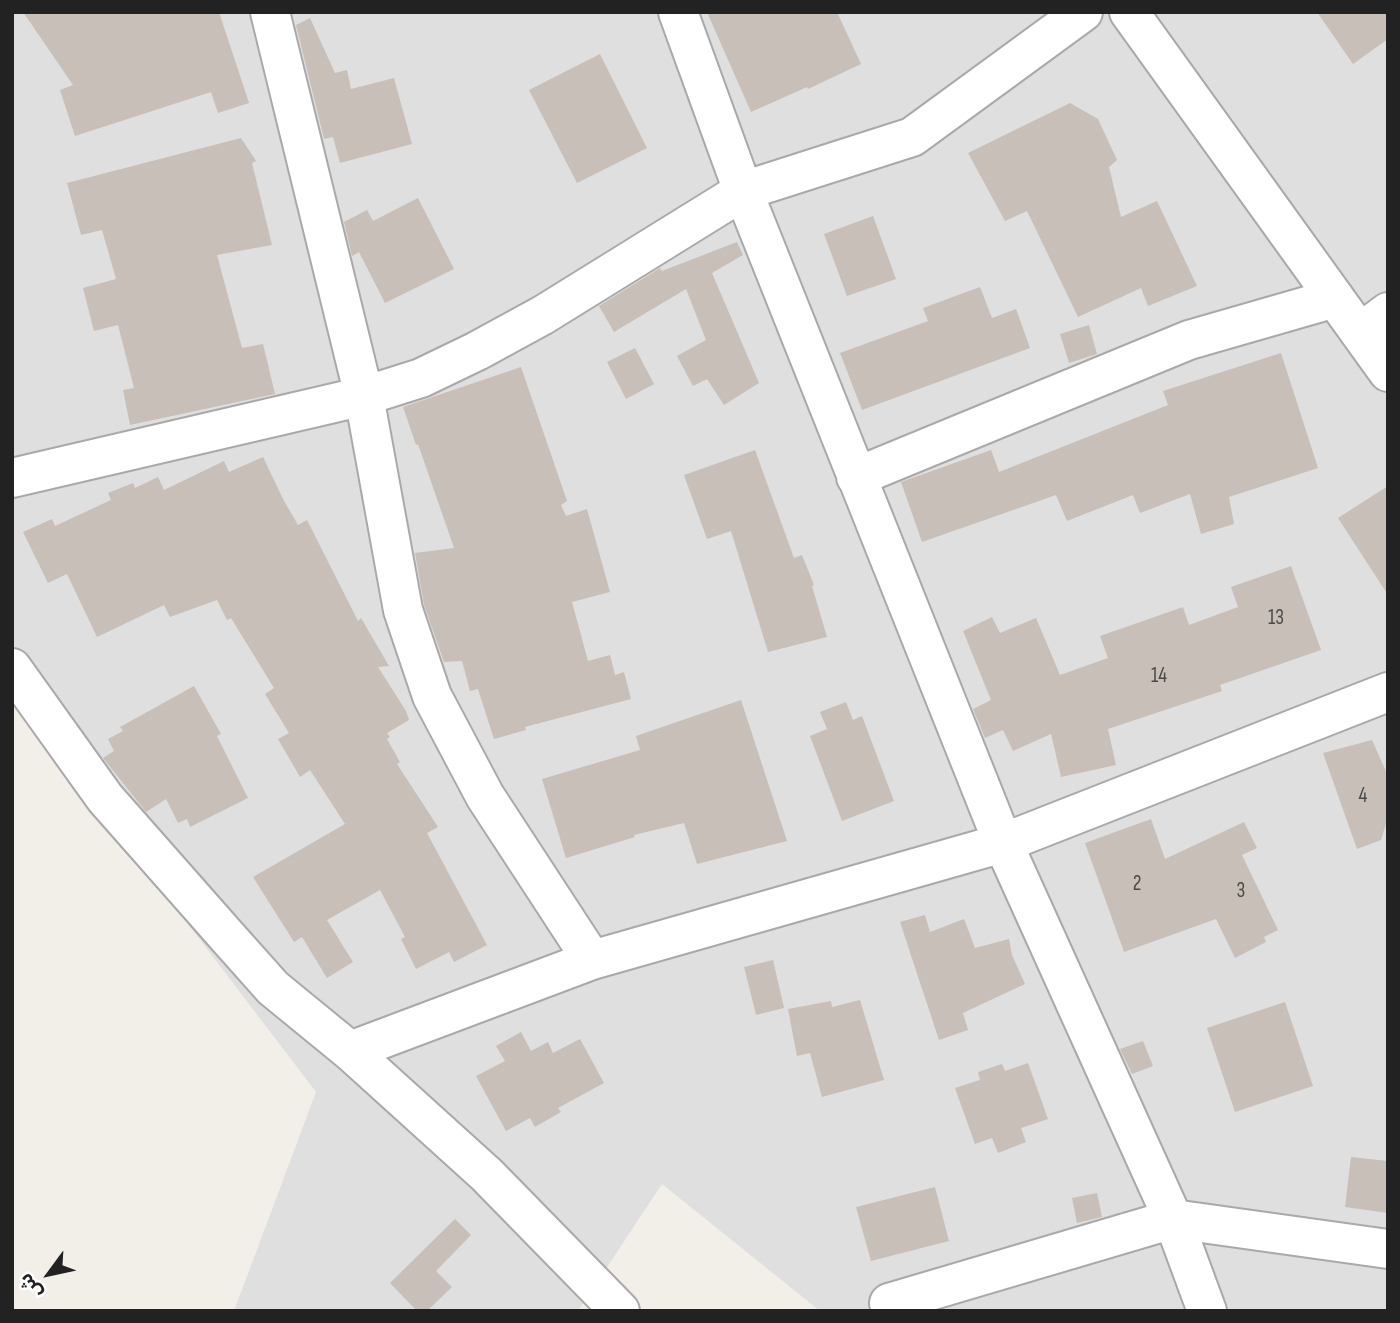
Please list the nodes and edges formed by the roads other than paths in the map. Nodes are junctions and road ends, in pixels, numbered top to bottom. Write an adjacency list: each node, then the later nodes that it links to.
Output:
1 (270, 12): 9 (street)
2 (678, 12): 5 (street)
3 (1083, 12): 5 (street)
4 (1129, 12): 6 (street)
5 (743, 191): 9 (street); 10 (street)
6 (1335, 298): 7 (street); 10 (street)
7 (1374, 322): 8 (street)
8 (1388, 372)
9 (363, 396): 11 (street); 15 (street)
10 (856, 477): 14 (street)
11 (12, 478)
12 (12, 668): 16 (street)
13 (1388, 692): 14 (street)
14 (1003, 843): 15 (street); 17 (street)
15 (592, 960): 16 (street)
16 (350, 1051): 20 (street)
17 (1173, 1219): 18 (street); 19 (street); 21 (street)
18 (1388, 1249)
19 (889, 1303)
20 (620, 1311)
21 (1207, 1311)

